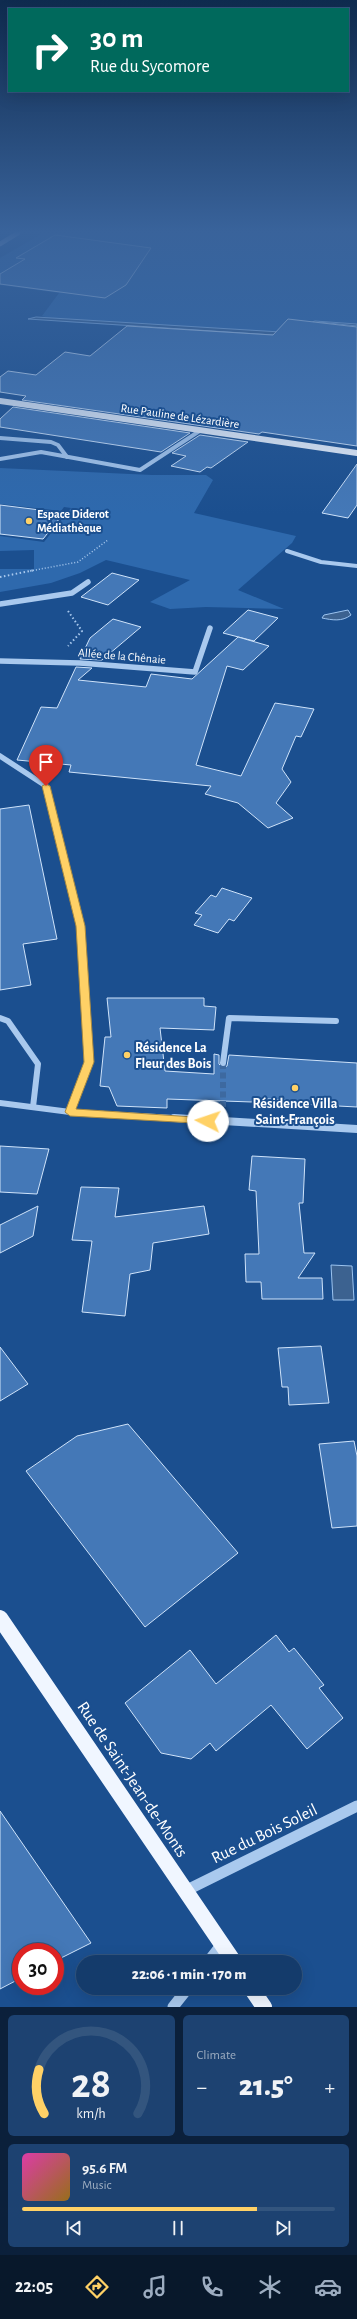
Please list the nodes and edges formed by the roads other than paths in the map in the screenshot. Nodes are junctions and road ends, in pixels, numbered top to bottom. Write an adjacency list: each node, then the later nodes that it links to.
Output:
1 (0, 401): 2 (main road, Rue Pauline de Lézardière)
2 (201, 430): 4 (main road, Rue Pauline de Lézardière); 5 (street)
3 (0, 438): 5 (street)
4 (357, 453)
5 (67, 456): 6 (street)
6 (0, 459)
7 (287, 551): 8 (street)
8 (357, 566)
9 (88, 582): 10 (street)
10 (0, 604)
11 (210, 628): 12 (street, Allée de la Chênaie)
12 (0, 661)
13 (0, 756): 19 (street)
14 (0, 1018): 18 (street)
15 (336, 1021): 16 (street)
16 (223, 1063)
17 (0, 1103): 18 (street)
18 (33, 1107): 19 (street)
19 (70, 1112): 20 (street)
20 (357, 1129)
21 (0, 1618): 23 (main road, Rue de Saint-Jean-de-Monts)
22 (357, 1806): 23 (street, Rue du Bois Soleil)
23 (185, 1891): 24 (main road, Rue de Saint-Jean-de-Monts)
24 (222, 1944): 25 (street); 26 (main road, Rue de Saint-Jean-de-Monts)
25 (213, 1955)
26 (229, 1955)
27 (182, 1995): 29 (street)
28 (256, 1995): 30 (main road)
29 (173, 2007)
30 (264, 2007)

